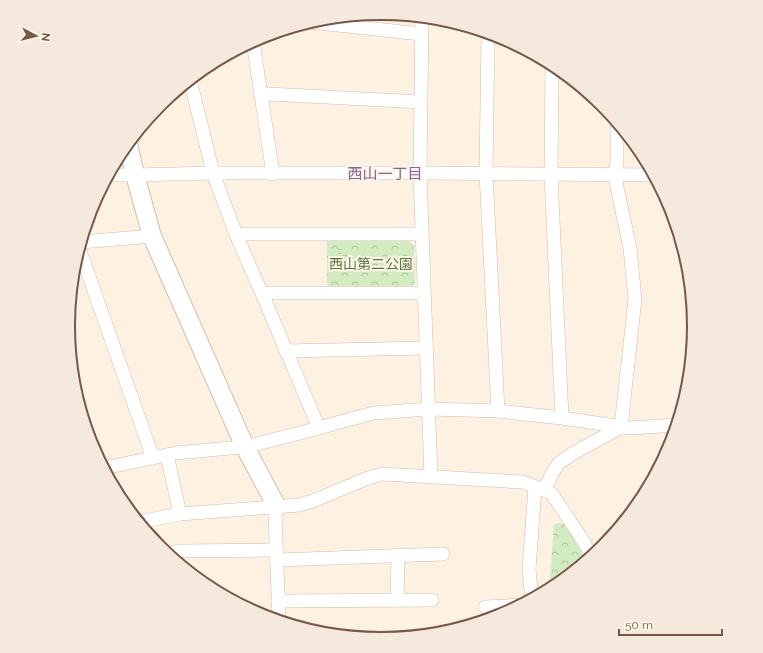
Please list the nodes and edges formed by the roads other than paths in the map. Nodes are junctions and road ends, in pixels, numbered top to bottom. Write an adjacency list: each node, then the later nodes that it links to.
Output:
1 (422, 23): 3 (street)
2 (332, 24): 3 (street)
3 (421, 34): 9 (street)
4 (488, 39): 14 (street)
5 (254, 48): 8 (street)
6 (552, 72): 19 (street)
7 (191, 86): 12 (street)
8 (261, 95): 9 (street); 15 (street)
9 (421, 102): 13 (street)
10 (617, 130): 16 (street)
11 (130, 152): 18 (street)
12 (213, 173): 15 (street); 18 (street); 23 (street)
13 (420, 173): 14 (street); 15 (street); 21 (street)
14 (486, 173): 19 (street); 31 (street)
15 (273, 174)
16 (615, 174): 19 (street); 20 (street); 34 (street)
17 (115, 175): 18 (street)
18 (134, 175): 22 (street)
19 (550, 175): 32 (street)
20 (648, 175)
21 (422, 234): 23 (street); 26 (street)
22 (152, 236): 24 (street); 36 (street)
23 (237, 237): 27 (street)
24 (87, 242)
25 (83, 258): 38 (street)
26 (424, 293): 27 (street); 28 (street)
27 (263, 296): 29 (street)
28 (426, 348): 29 (street); 30 (street)
29 (286, 351): 35 (street)
30 (429, 409): 31 (street); 35 (street); 40 (street)
31 (498, 411): 32 (street)
32 (562, 418): 34 (street)
33 (672, 424): 34 (street)
34 (621, 427): 41 (street)
35 (319, 428): 36 (street)
36 (245, 447): 37 (street); 42 (street)
37 (167, 455): 38 (street); 43 (street)
38 (153, 458): 39 (street)
39 (109, 467)
40 (431, 478): 41 (street); 42 (street)
41 (540, 489): 46 (street); 50 (street)
42 (277, 507): 43 (street); 48 (street)
43 (180, 514): 44 (street)
44 (144, 521)
45 (174, 552): 48 (street)
46 (589, 552)
47 (443, 554): 49 (street)
48 (276, 555): 49 (street); 53 (street)
49 (398, 555): 51 (street)
50 (531, 594)
51 (397, 600): 52 (street); 53 (street)
52 (432, 600)
53 (278, 601): 56 (street)
54 (507, 606): 55 (street)
55 (485, 607)
56 (279, 615)

